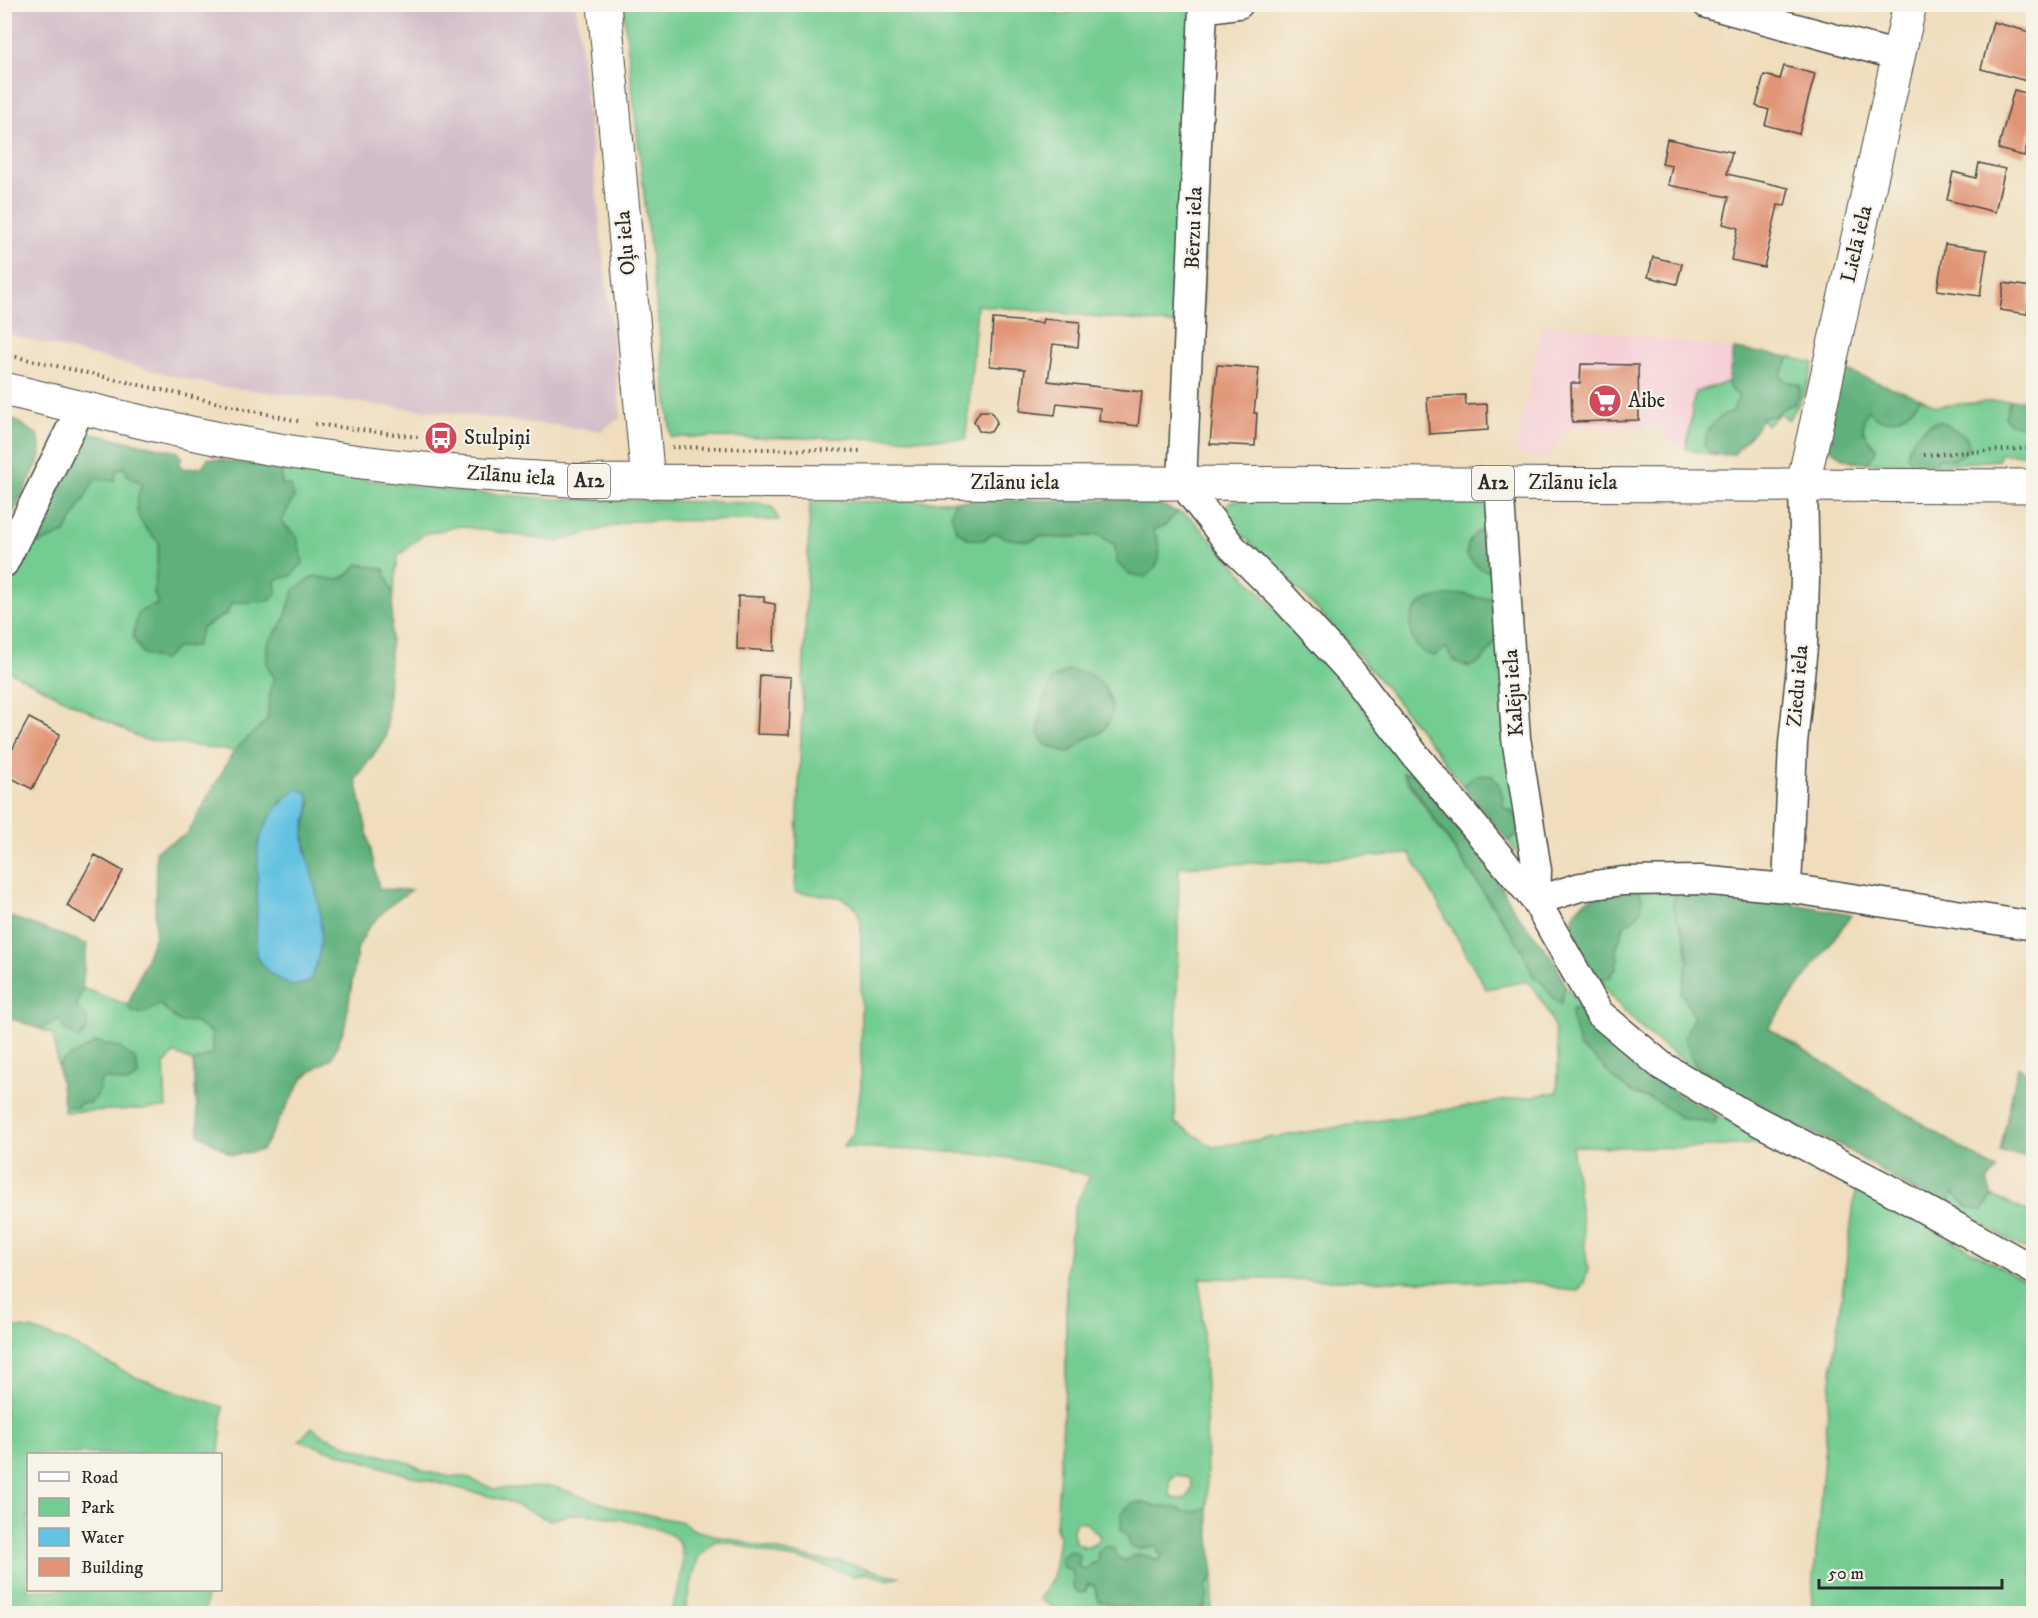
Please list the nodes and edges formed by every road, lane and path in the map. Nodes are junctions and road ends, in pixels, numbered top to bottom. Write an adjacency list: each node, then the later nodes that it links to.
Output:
1 (604, 4): 10 (main road, Oļu iela)
2 (1239, 4): 15 (street, Bērzu iela)
3 (1707, 4): 5 (street)
4 (1910, 4): 5 (main road, Lielā iela)
5 (1899, 56): 17 (main road, Lielā iela)
6 (4, 354): 9 (path)
7 (4, 388): 8 (main road, Zīlānu iela / A12)
8 (81, 408): 14 (main road, Zīlānu iela / A12); 19 (street)
9 (420, 437)
10 (645, 447): 12 (path); 14 (main road, Oļu iela)
11 (2034, 448): 13 (path)
12 (873, 451)
13 (1924, 455)
14 (648, 482): 15 (main road, Zīlānu iela / A12)
15 (1182, 483): 16 (main road, Zīlānu iela / A12); 21 (street)
16 (1499, 483): 17 (main road, Zīlānu iela / A12); 21 (street, Kalēju iela)
17 (1803, 484): 18 (main road, Zīlānu iela / A12); 20 (street, Ziedu iela)
18 (2034, 486)
19 (4, 563)
20 (1787, 888): 21 (street); 22 (street)
21 (1536, 901): 23 (street)
22 (2034, 926)
23 (2032, 1268)

